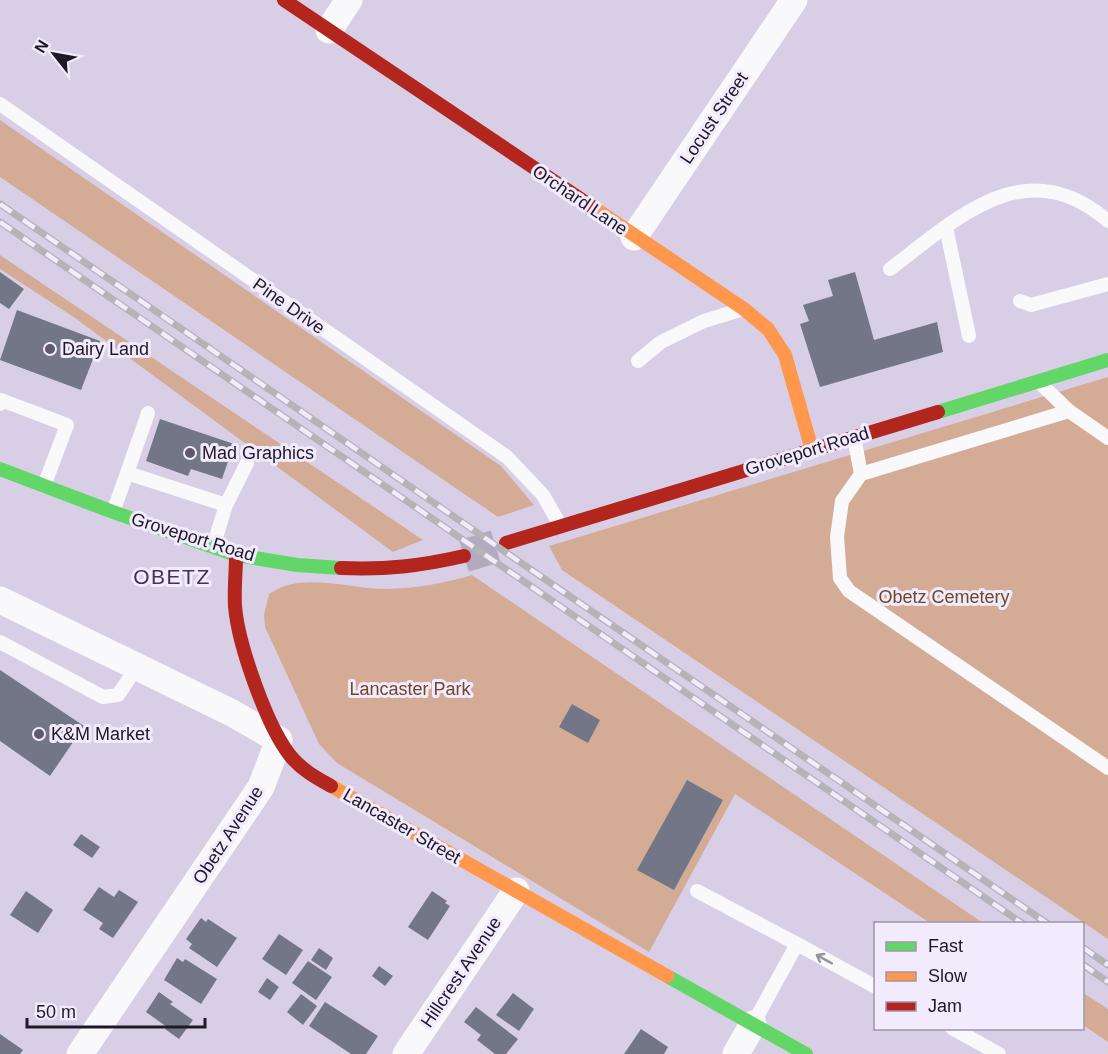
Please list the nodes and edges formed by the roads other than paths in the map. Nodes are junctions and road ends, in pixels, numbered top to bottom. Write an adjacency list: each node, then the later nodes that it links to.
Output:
1 (284, 0): 4 (street, Orchard Lane)
2 (349, 0): 4 (street)
3 (794, 0): 8 (street, Locust Street)
4 (329, 30): 8 (street, Orchard Lane)
5 (0, 105): 30 (lane, Pine Drive)
6 (1108, 221): 7 (lane)
7 (946, 227): 9 (lane); 13 (lane)
8 (634, 237): 12 (street, Orchard Lane)
9 (890, 269)
10 (1108, 284): 11 (lane)
11 (1020, 301)
12 (744, 309): 15 (lane); 22 (street, Orchard Lane)
13 (969, 336)
14 (1108, 360): 16 (street, Groveport Road)
15 (638, 361)
16 (1039, 381): 18 (lane); 20 (street, Groveport Road)
17 (0, 404): 27 (lane)
18 (1069, 411): 21 (lane); 26 (lane)
19 (148, 413): 25 (lane)
20 (854, 437): 22 (street, Groveport Road); 26 (lane)
21 (1108, 438)
22 (812, 450): 30 (street, Groveport Road)
23 (246, 463): 28 (lane)
24 (0, 470): 27 (street, Groveport Road)
25 (127, 473): 28 (lane); 29 (lane)
26 (861, 474): 39 (lane)
27 (44, 486): 29 (street, Groveport Road)
28 (226, 505): 32 (lane)
29 (113, 512): 32 (street, Groveport Road)
30 (560, 525): 31 (street, Groveport Road)
31 (506, 543)
32 (213, 547): 33 (street, Groveport Road)
33 (236, 555): 34 (street, Groveport Road); 38 (street)
34 (464, 556)
35 (0, 600): 37 (street, Lancaster Street)
36 (0, 642): 37 (lane)
37 (137, 667): 38 (street, Lancaster Street)
38 (279, 740): 40 (street, Lancaster Street); 46 (street, Obetz Avenue)
39 (1108, 768)
40 (516, 891): 44 (street, Lancaster Street); 47 (street, Hillcrest Avenue)
41 (697, 891): 42 (lane)
42 (797, 944): 43 (lane, one-way to 42); 44 (lane)
43 (874, 986)
44 (753, 1024): 48 (street); 49 (street, Lancaster Street)
45 (954, 1030): 50 (lane)
46 (80, 1054)
47 (406, 1054)
48 (736, 1054)
49 (806, 1054)
50 (999, 1054)

